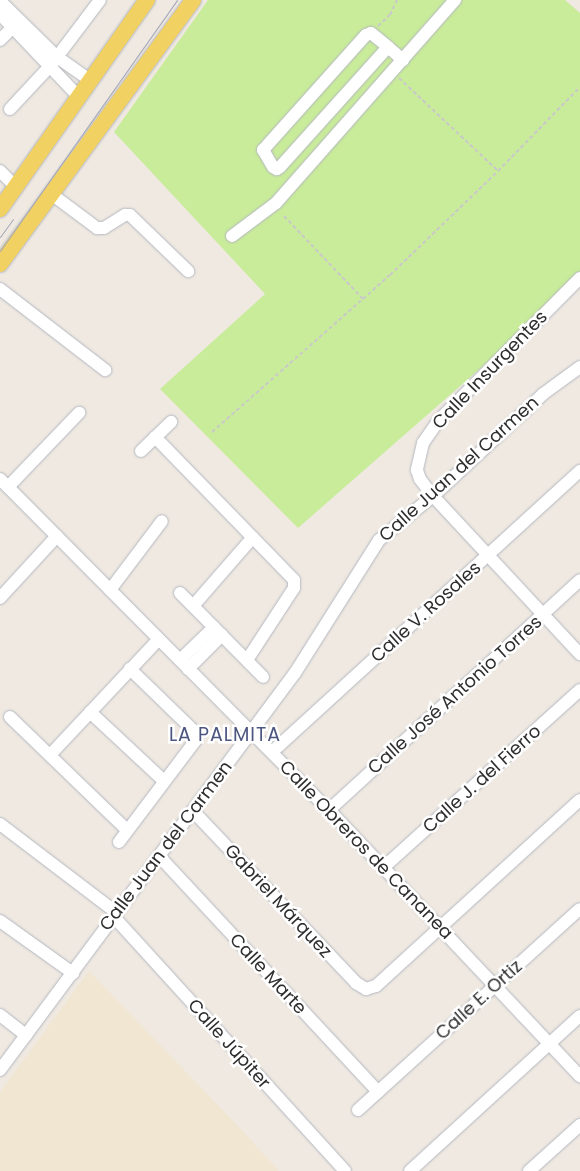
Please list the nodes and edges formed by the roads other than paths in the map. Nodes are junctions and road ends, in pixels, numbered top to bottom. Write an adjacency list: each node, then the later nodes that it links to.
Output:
1 (147, 0): 12 (main road)
2 (193, 0): 17 (main road)
3 (455, 0): 10 (street)
4 (0, 1): 7 (street)
5 (93, 3): 11 (street)
6 (0, 14): 7 (street)
7 (16, 24): 8 (street); 11 (street)
8 (0, 40)
9 (388, 47): 9 (street); 10 (street)
10 (404, 60): 19 (street)
11 (54, 61): 12 (street); 13 (street); 14 (street)
12 (92, 81): 13 (main road)
13 (79, 97): 16 (main road)
14 (10, 109)
15 (0, 171): 16 (street)
16 (16, 187): 18 (main road)
17 (50, 193): 20 (main road); 21 (street)
18 (0, 209)
19 (232, 236)
20 (0, 264)
21 (188, 271)
22 (580, 278): 32 (street, Calle Insurgentes)
23 (0, 289): 25 (street)
24 (580, 367): 32 (street, Calle Juan del Carmen)
25 (105, 370)
26 (78, 413): 31 (street)
27 (171, 422): 28 (street)
28 (155, 437): 29 (street); 35 (street)
29 (142, 451)
30 (580, 471): 36 (street, Calle V. Rosales)
31 (4, 483): 34 (street, Calle Obreros de Cananea)
32 (433, 496): 36 (street, Calle Insurgentes); 53 (street, Calle Juan del Carmen)
33 (162, 521): 38 (street)
34 (56, 536): 38 (street, Calle Obreros de Cananea); 40 (street)
35 (253, 537): 41 (street); 46 (street)
36 (488, 555): 42 (street, Calle Insurgentes); 54 (street, Calle V. Rosales)
37 (580, 580): 42 (street, Calle José Antonio Torres)
38 (110, 590): 44 (street, Calle Obreros de Cananea)
39 (180, 593): 41 (street)
40 (0, 598)
41 (193, 606): 43 (street)
42 (543, 614): 45 (street, Calle Insurgentes); 58 (street, Calle José Antonio Torres)
43 (218, 631): 46 (street); 47 (street)
44 (158, 639): 47 (street, Calle Obreros de Cananea); 48 (street)
45 (580, 654)
46 (246, 660): 49 (street)
47 (184, 664): 53 (street, Calle Obreros de Cananea)
48 (130, 669): 51 (street); 56 (street)
49 (263, 677)
50 (580, 690): 64 (street, Calle J. del Fierro)
51 (90, 712): 55 (street); 56 (street)
52 (10, 717): 55 (street)
53 (251, 732): 54 (street, Calle Obreros de Cananea); 59 (street, Calle Juan del Carmen)
54 (272, 752): 58 (street, Calle Obreros de Cananea)
55 (50, 755): 61 (street)
56 (164, 781): 61 (street)
57 (580, 800): 68 (street)
58 (329, 810): 64 (street, Calle Obreros de Cananea)
59 (193, 811): 63 (street, Calle Juan del Carmen); 68 (street, Gabriel Márquez)
60 (0, 824): 66 (street, Calle Júpiter)
61 (127, 830): 62 (street)
62 (118, 842)
63 (159, 856): 66 (street, Calle Juan del Carmen); 77 (street, Calle Marte)
64 (384, 868): 68 (street, Calle Obreros de Cananea)
65 (580, 908): 70 (street, Calle E. Ortiz)
66 (116, 915): 69 (street, Calle Juan del Carmen); 80 (street, Calle Júpiter)
67 (0, 921): 69 (street)
68 (439, 926): 70 (street, Calle Obreros de Cananea)
69 (72, 973): 73 (street, Calle Juan del Carmen)
70 (495, 985): 74 (street, Calle Obreros de Cananea); 77 (street, Calle E. Ortiz)
71 (0, 1015): 73 (street)
72 (580, 1016): 74 (street)
73 (26, 1035): 75 (street, Calle Juan del Carmen)
74 (550, 1044): 76 (street, Calle Obreros de Cananea); 81 (street)
75 (0, 1070)
76 (580, 1076)
77 (378, 1092): 78 (street, Calle E. Ortiz)
78 (358, 1110)
79 (580, 1125): 82 (street)
80 (345, 1171)
81 (410, 1171)
82 (529, 1171)

